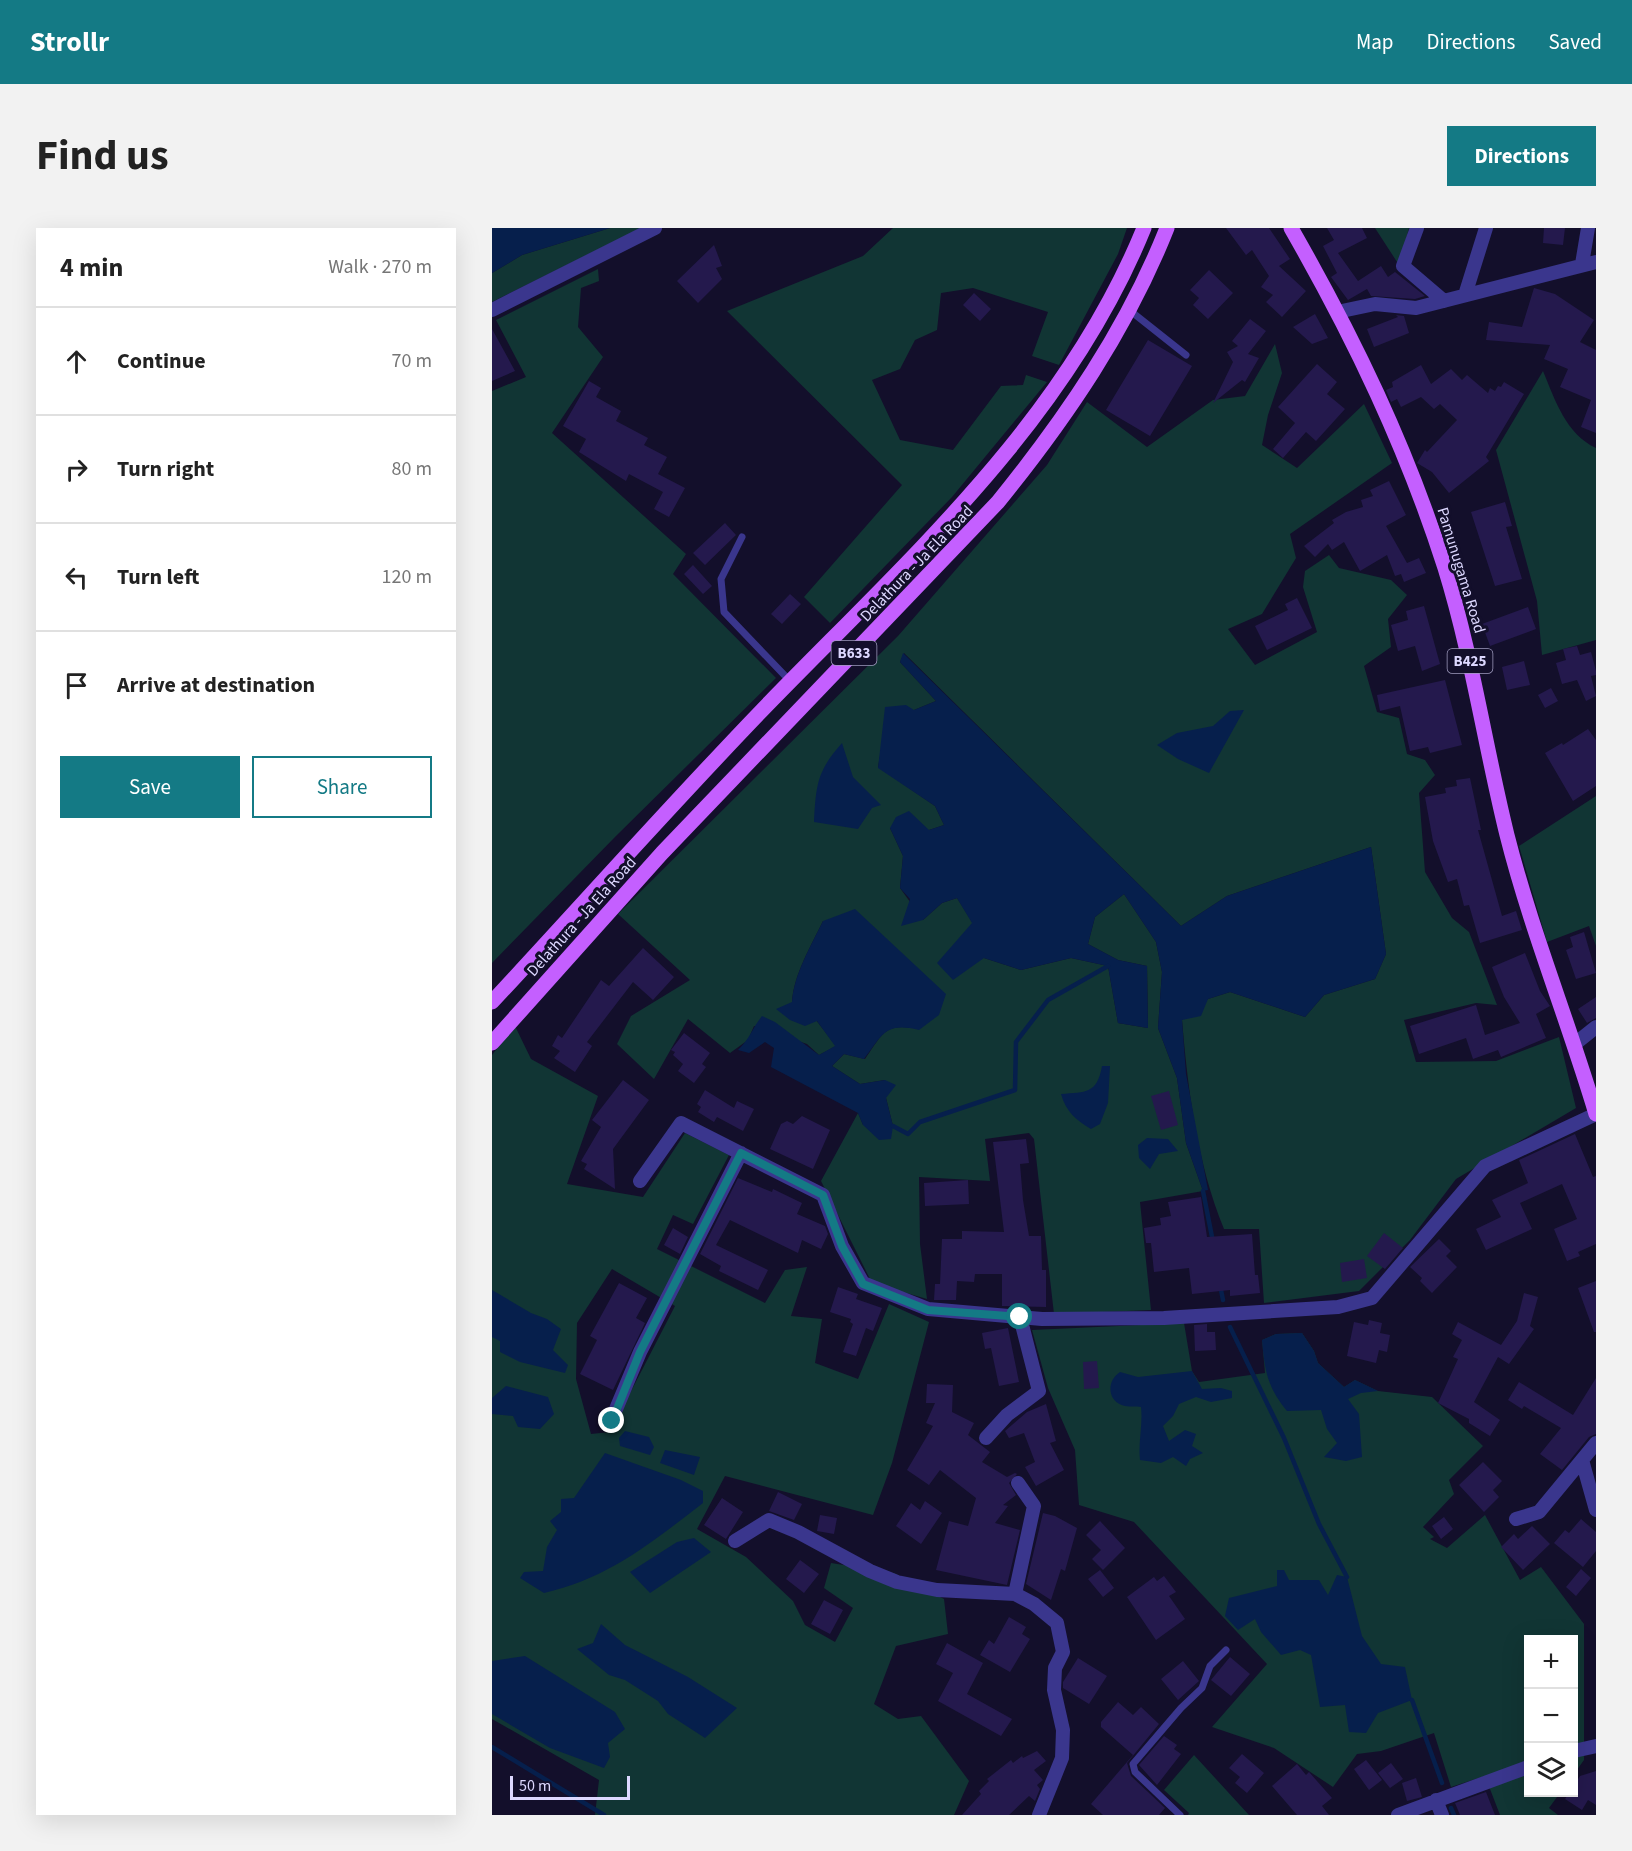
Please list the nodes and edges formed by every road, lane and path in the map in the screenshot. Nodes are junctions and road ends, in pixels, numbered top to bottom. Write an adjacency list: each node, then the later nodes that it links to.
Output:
1 (655, 228): 12 (street)
2 (1144, 228): 16 (main road, Delathura - Ja Ela Road / B633)
3 (1167, 228): 11 (main road, Delathura - Ja Ela Road / B633)
4 (1291, 228): 13 (main road, Pamunugama Road / B425)
5 (1417, 228): 10 (street)
6 (1486, 228): 9 (street)
7 (1588, 228): 8 (street)
8 (1589, 263): 9 (street)
9 (1465, 295): 10 (street)
10 (1444, 301): 13 (street)
11 (1128, 309): 14 (lane); 19 (main road, Delathura - Ja Ela Road / B633)
12 (492, 310)
13 (1338, 312): 20 (main road, Pamunugama Road / B425)
14 (1186, 355)
15 (742, 537): 16 (lane)
16 (790, 681): 17 (main road, Delathura - Ja Ela Road / B633)
17 (492, 1002)
18 (1596, 1027): 20 (street)
19 (492, 1043)
20 (1576, 1043): 21 (main road, Pamunugama Road / B425)
21 (1595, 1107): 24 (street)
22 (741, 1153): 23 (street); 24 (street); 25 (street)
23 (640, 1181)
24 (1020, 1317): 26 (street)
25 (612, 1421)
26 (986, 1438)
27 (1596, 1443): 28 (street)
28 (1582, 1460): 30 (street); 31 (street)
29 (1018, 1483): 33 (street)
30 (1596, 1510)
31 (1516, 1519)
32 (735, 1541): 33 (street)
33 (1015, 1594): 39 (street)
34 (1226, 1650): 40 (lane)
35 (1596, 1746): 36 (street)
36 (1578, 1750)
37 (1524, 1768): 38 (street)
38 (1436, 1800): 41 (street); 42 (street)
39 (1039, 1815)
40 (1180, 1815)
41 (1398, 1815)
42 (1442, 1815)

